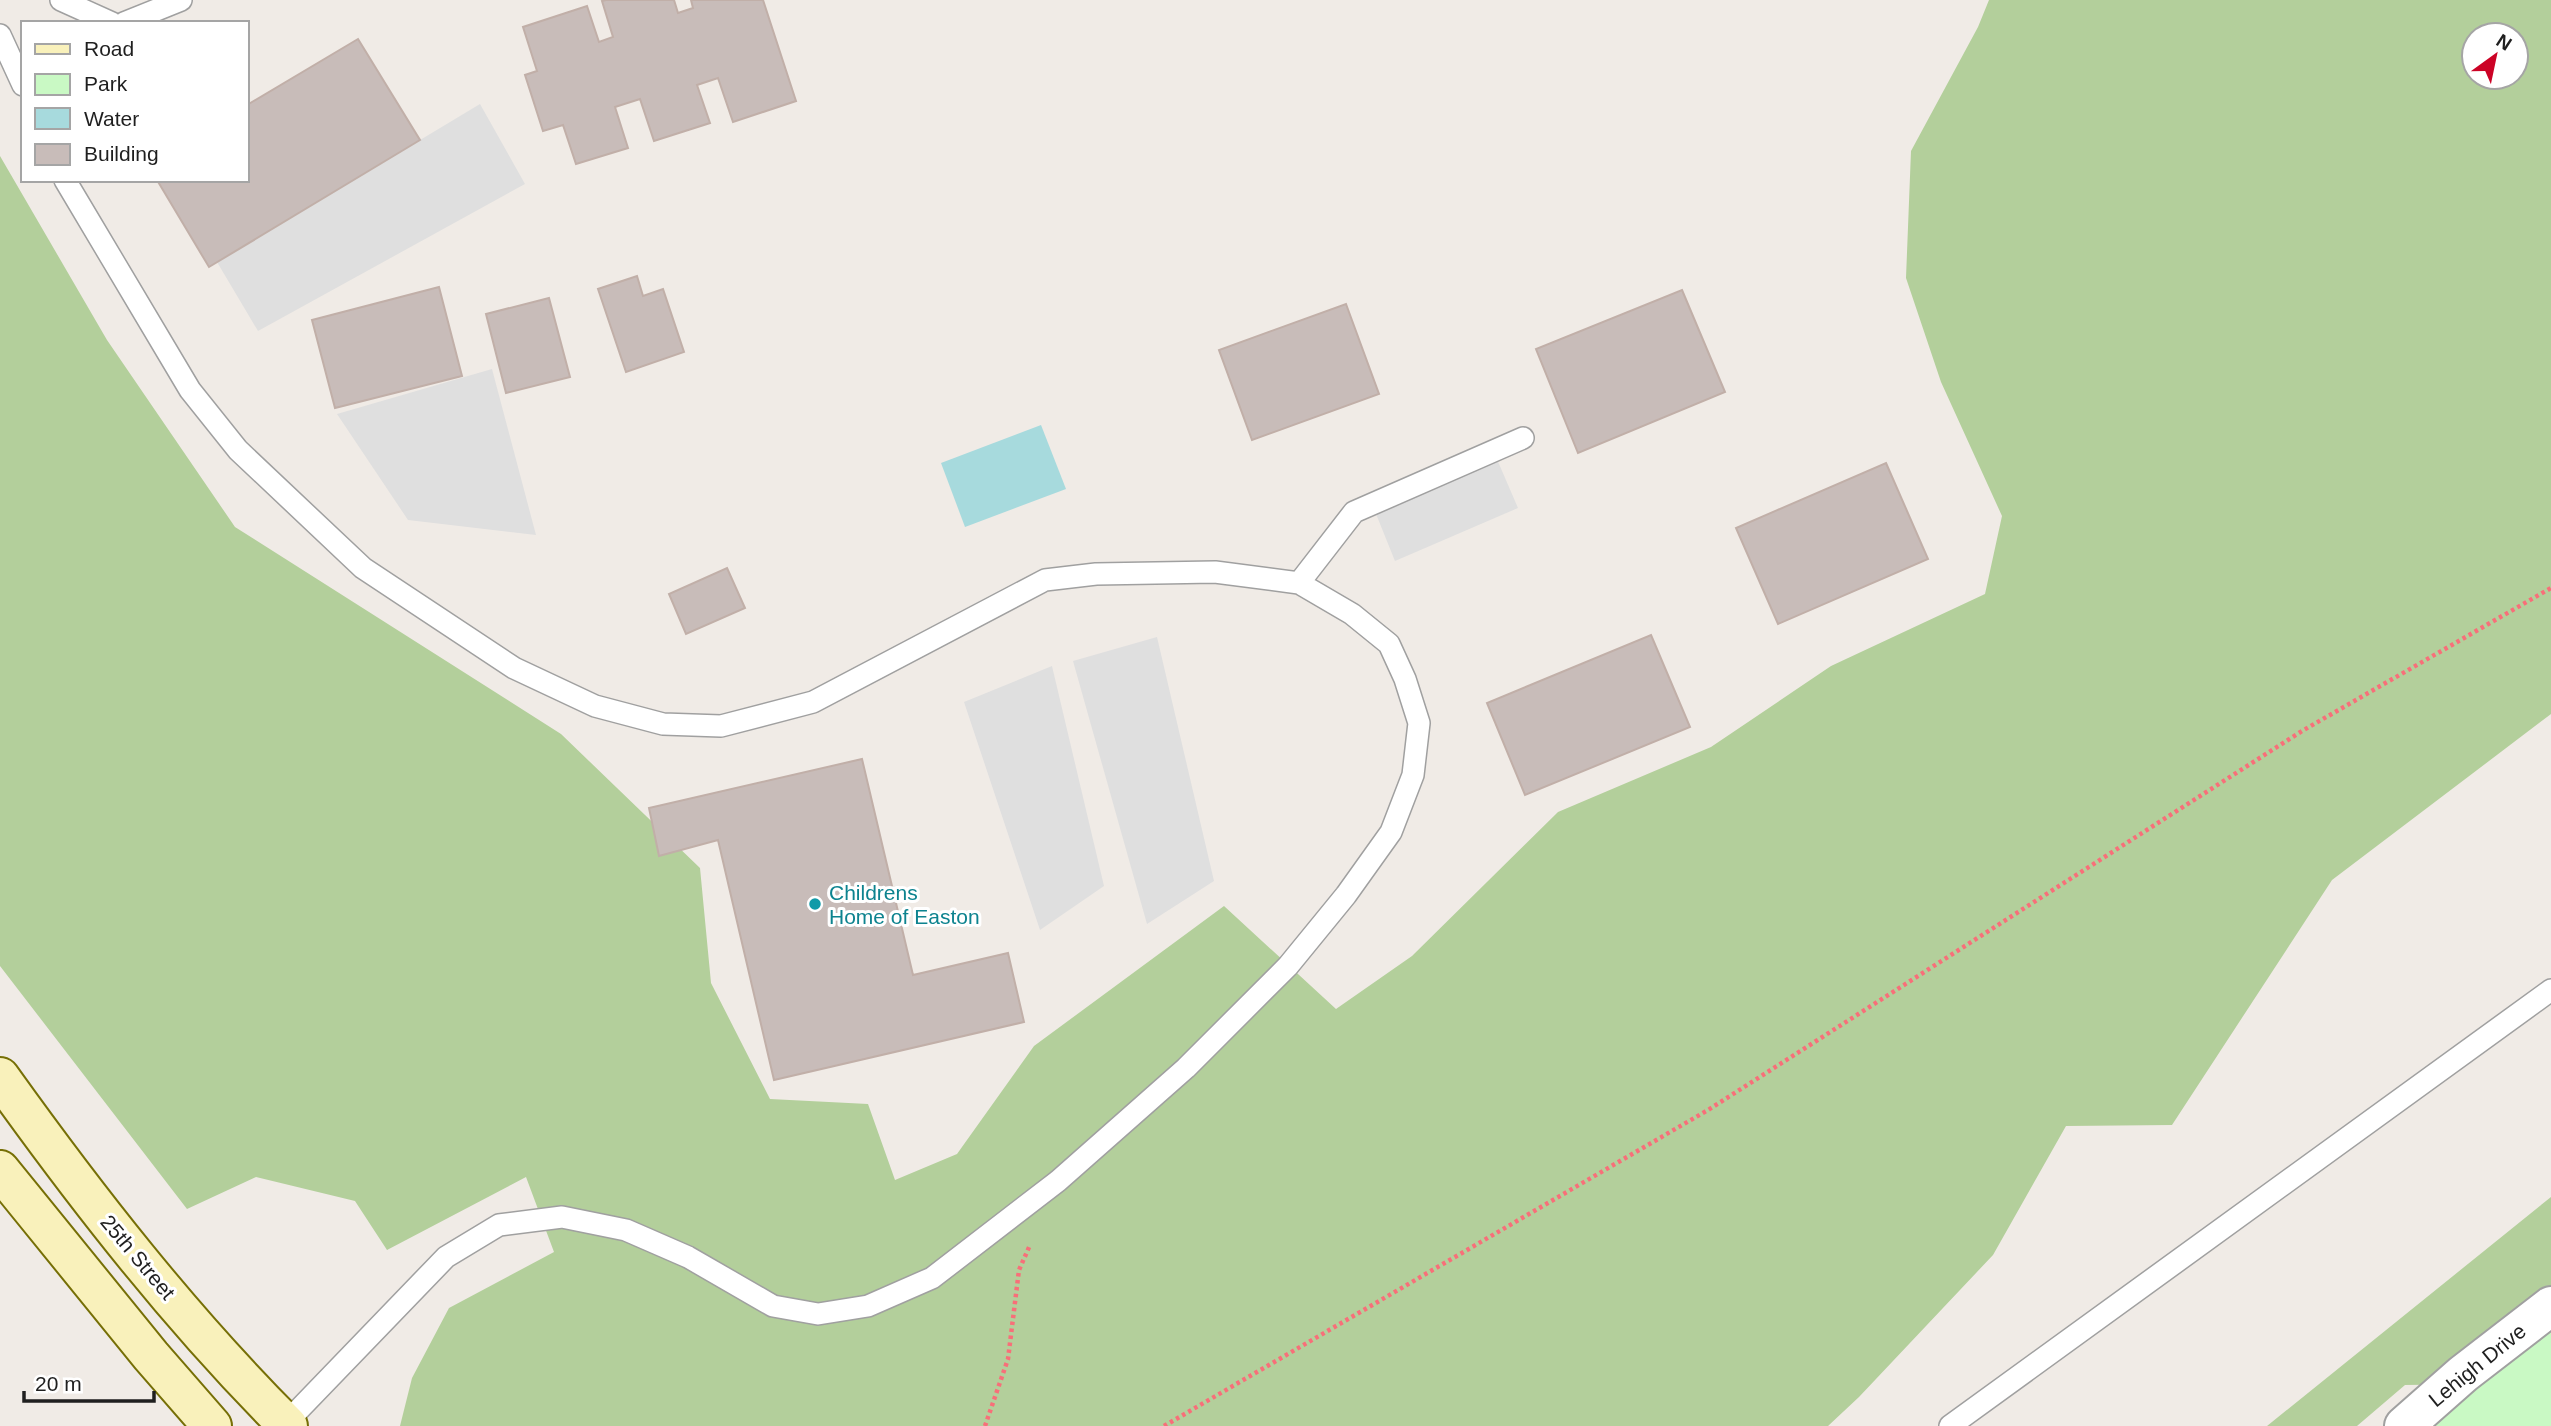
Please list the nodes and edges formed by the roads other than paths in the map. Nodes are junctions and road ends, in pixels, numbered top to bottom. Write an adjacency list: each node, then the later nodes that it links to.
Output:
1 (61, 0): 3 (lane)
2 (181, 0): 4 (lane)
3 (108, 21)
4 (129, 21)
5 (0, 35): 6 (lane)
6 (21, 81)
7 (66, 182): 9 (lane)
8 (1523, 438): 9 (lane)
9 (1298, 583): 14 (lane)
10 (2551, 990): 16 (lane)
11 (0, 1077): 14 (main road, 25th Street)
12 (0, 1170): 15 (main road)
13 (2551, 1306): 17 (street, Lehigh Drive)
14 (285, 1425)
15 (212, 1426)
16 (1950, 1426)
17 (2404, 1426)

